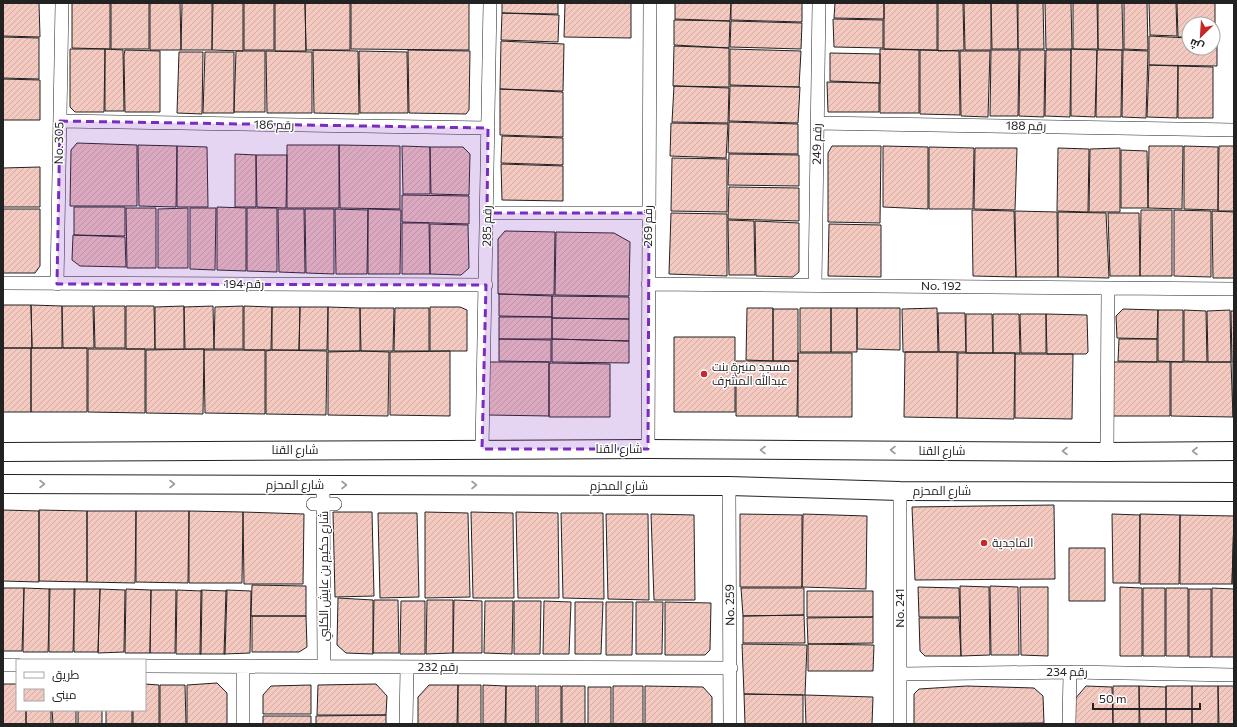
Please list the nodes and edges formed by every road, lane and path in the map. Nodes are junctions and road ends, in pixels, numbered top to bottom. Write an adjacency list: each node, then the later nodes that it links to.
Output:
1 (62, 3): 5 (street, No. 305)
2 (490, 3): 7 (street, رقم 285)
3 (650, 3): 10 (street, رقم 269)
4 (819, 3): 6 (street, رقم 249)
5 (60, 121): 7 (street, رقم 186); 12 (street, No. 305)
6 (817, 123): 8 (street, رقم 188); 15 (street, رقم 249)
7 (488, 128): 9 (street, رقم 285)
8 (1234, 130)
9 (487, 213): 10 (street); 14 (street, رقم 285)
10 (648, 213): 13 (street, رقم 269)
11 (3, 283): 12 (street, رقم 194)
12 (57, 284): 14 (street, رقم 194)
13 (648, 284): 15 (street, No. 192); 19 (street, رقم 269)
14 (486, 285): 18 (street, رقم 285)
15 (815, 286): 16 (street, No. 192)
16 (1108, 288): 17 (street, No. 192); 22 (street)
17 (1234, 289)
18 (482, 449): 19 (street, شارع القنا); 21 (street, شارع القنا)
19 (648, 449): 22 (street, شارع القنا, one-way to 19)
20 (1234, 451): 22 (street, شارع القنا, one-way to 22)
21 (3, 452)
22 (1107, 452)
23 (3, 484): 24 (street, شارع المحزم, one-way to 24)
24 (323, 485): 25 (street, شارع المحزم, one-way to 25); 33 (street, شارع حكيم بن عايش الكلبي)
25 (729, 486): 26 (street, شارع المحزم); 34 (street, No. 259)
26 (900, 491): 27 (street, شارع المحزم); 36 (street, No. 241)
27 (1234, 492)
28 (3, 665): 29 (street)
29 (16, 665)
30 (146, 666): 31 (street, رقم 232)
31 (243, 666): 33 (street, رقم 232); 38 (street)
32 (407, 666): 33 (street, رقم 232); 34 (street, رقم 232); 39 (street)
33 (324, 667)
34 (731, 668): 40 (street, No. 259)
35 (1070, 672): 36 (street, رقم 234); 37 (street, رقم 234); 42 (street)
36 (900, 674): 41 (street, No. 241)
37 (1234, 675)
38 (243, 724)
39 (406, 724)
40 (730, 724)
41 (900, 724)
42 (1069, 724)

